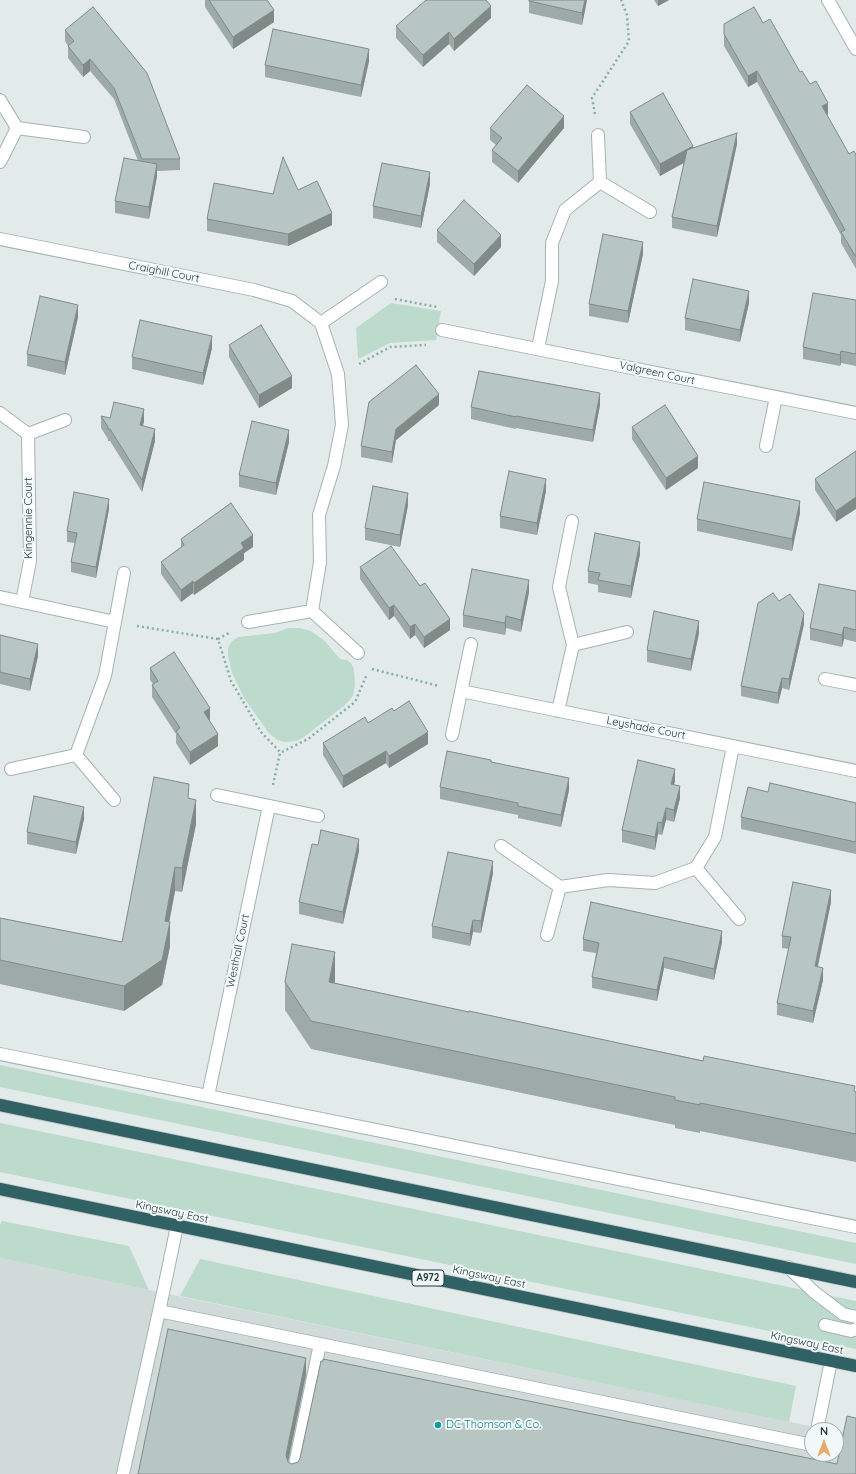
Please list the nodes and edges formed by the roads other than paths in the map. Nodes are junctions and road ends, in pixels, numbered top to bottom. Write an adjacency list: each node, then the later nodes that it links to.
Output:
1 (828, 0): 2 (street)
2 (856, 49)
3 (0, 100): 4 (street)
4 (17, 128): 6 (street); 7 (street)
5 (598, 135): 8 (street)
6 (84, 137)
7 (0, 162)
8 (600, 182): 9 (street); 14 (street)
9 (650, 212)
10 (0, 239): 12 (street, Craighill Court)
11 (381, 282): 12 (street)
12 (321, 323): 25 (street)
13 (442, 330): 14 (street, Valgreen Court)
14 (538, 348): 15 (street, Valgreen Court)
15 (776, 397): 17 (street, Valgreen Court); 20 (street)
16 (0, 413): 19 (street)
17 (856, 413)
18 (65, 420): 19 (street)
19 (28, 434): 24 (street, Kingennie Court)
20 (766, 446)
21 (572, 520): 30 (street)
22 (124, 573): 26 (street)
23 (0, 597): 24 (street)
24 (22, 602): 26 (street)
25 (312, 611): 27 (street); 31 (street)
26 (115, 622): 38 (street)
27 (248, 622)
28 (627, 632): 30 (street)
29 (472, 644): 34 (street)
30 (573, 645): 35 (street)
31 (358, 654)
32 (825, 679): 33 (street)
33 (856, 685)
34 (461, 691): 35 (street, Leyshade Court); 36 (street)
35 (558, 711): 37 (street, Leyshade Court)
36 (452, 735)
37 (734, 746): 40 (street, Leyshade Court); 46 (street)
38 (76, 755): 39 (street); 42 (street)
39 (11, 769)
40 (856, 771)
41 (217, 795): 43 (street)
42 (114, 800)
43 (269, 806): 44 (street); 51 (street, Westhall Court)
44 (318, 816)
45 (501, 846): 47 (street)
46 (696, 868): 47 (street); 48 (street)
47 (560, 887): 49 (street)
48 (739, 919)
49 (547, 935)
50 (0, 1054): 51 (street)
51 (208, 1096): 55 (street)
52 (0, 1105): 56 (highway)
53 (0, 1189): 54 (highway, Kingsway East / A972)
54 (177, 1226): 58 (street); 63 (highway, Kingsway East / A972)
55 (856, 1226)
56 (788, 1267): 57 (highway); 59 (street)
57 (856, 1282)
58 (159, 1311): 62 (street); 67 (street)
59 (856, 1317)
60 (825, 1325): 61 (street)
61 (856, 1329)
62 (320, 1344): 66 (street); 68 (street)
63 (831, 1361): 64 (highway, Kingsway East / A972); 65 (street)
64 (856, 1366)
65 (818, 1422)
66 (804, 1443)
67 (123, 1474)
68 (293, 1474)

